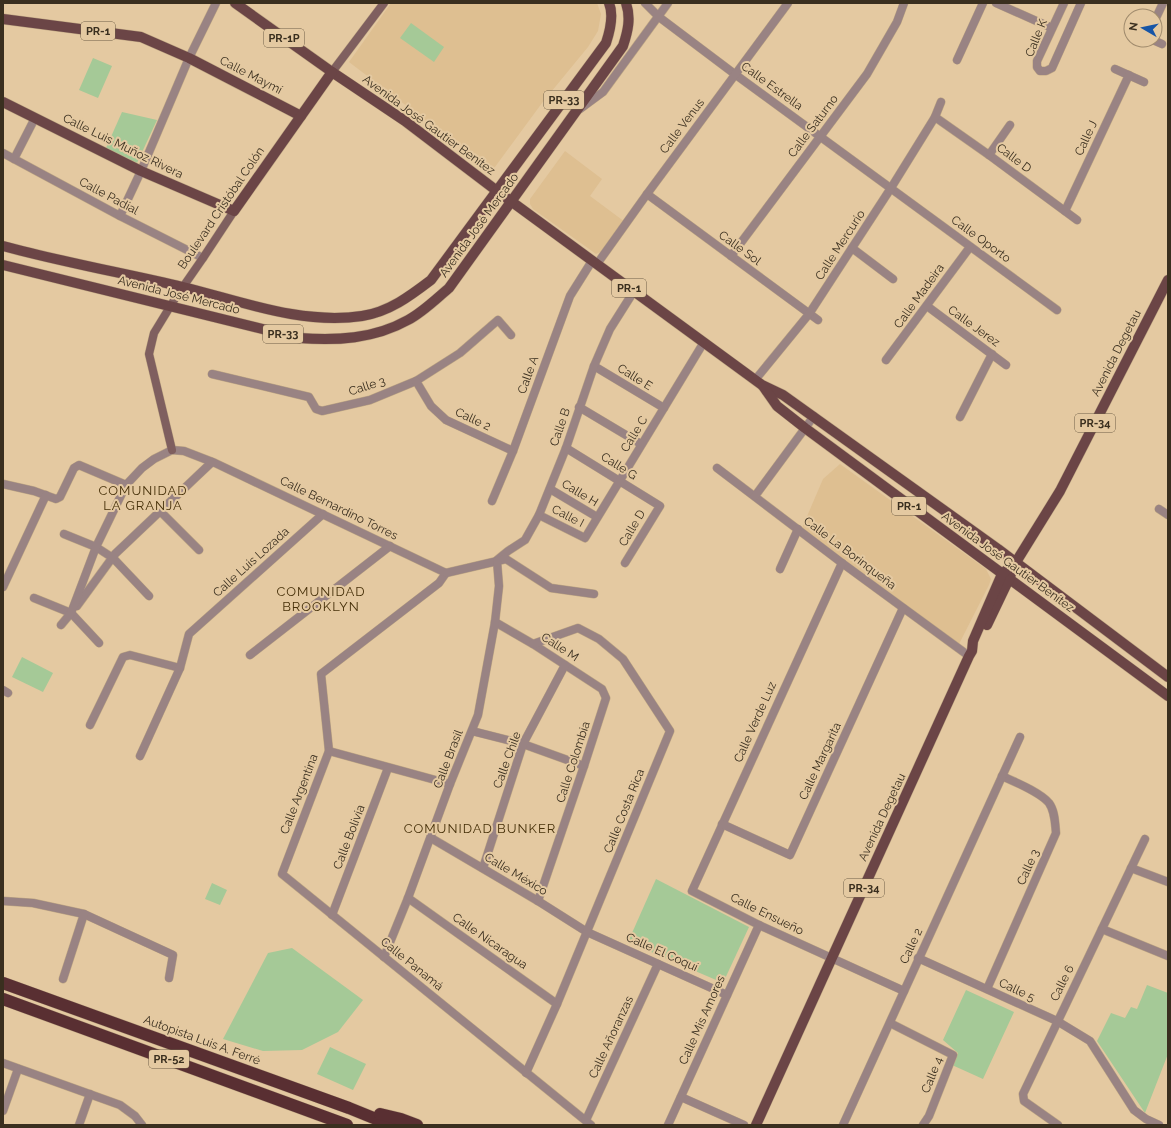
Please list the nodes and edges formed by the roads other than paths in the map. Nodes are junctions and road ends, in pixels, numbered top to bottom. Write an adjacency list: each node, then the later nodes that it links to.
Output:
1 (216, 3): 17 (street)
2 (235, 3): 20 (main road, Avenida José Gautier Benítez / PR-1P)
3 (384, 3): 20 (street, Boulevard Cristóbal Colón)
4 (609, 3): 36 (main road, Avenida José Mercado / PR-33)
5 (626, 3): 26 (main road, Avenida José Mercado / PR-33)
6 (645, 3): 14 (street, Calle Estrella)
7 (668, 3): 14 (street)
8 (788, 3): 21 (street, Calle Venus)
9 (904, 3): 31 (street, Calle Saturno)
10 (983, 3): 18 (street)
11 (996, 3): 16 (street)
12 (1064, 3): 16 (street, Calle K)
13 (1081, 3): 16 (street, Calle K)
14 (659, 17): 21 (street, Calle Estrella); 26 (street)
15 (3, 19): 17 (main road, PR-1)
16 (1052, 28)
17 (189, 58): 27 (main road, Calle Maymí / PR-1); 34 (street)
18 (957, 60)
19 (1115, 69): 22 (street)
20 (332, 72): 27 (main road, Boulevard Cristóbal Colón); 36 (main road, Avenida José Gautier Benítez / PR-1)
21 (736, 75): 31 (street, Calle Estrella); 37 (street, Calle Venus)
22 (1129, 75): 23 (street); 40 (street, Calle J)
23 (1144, 82)
24 (3, 102): 29 (main road, Calle Luis Muñoz Rivera)
25 (941, 102): 28 (street, Calle Mercurio)
26 (575, 112): 38 (main road, Avenida José Mercado / PR-33)
27 (301, 116): 39 (main road, Boulevard Cristóbal Colón)
28 (935, 117): 32 (street, Calle D); 35 (street, Calle Mercurio)
29 (35, 118): 33 (street); 34 (main road, Calle Luis Muñoz Rivera)
30 (1010, 125): 32 (street)
31 (821, 136): 35 (street, Calle Estrella); 46 (street, Calle Saturno)
32 (989, 155): 40 (street, Calle D)
33 (7, 156): 41 (street, Calle Padial)
34 (141, 171): 39 (main road, Calle Luis Muñoz Rivera); 41 (street)
35 (891, 188): 44 (street, Calle Oporto); 45 (street, Calle Mercurio)
36 (497, 191): 38 (main road, Avenida José Gautier Benítez / PR-1); 52 (main road, Avenida José Mercado / PR-33)
37 (647, 194): 46 (street, Calle Sol); 48 (street, Calle Venus)
38 (512, 202): 48 (main road, Avenida José Gautier Benítez / PR-1); 54 (main road, Avenida José Mercado / PR-33)
39 (234, 211): 47 (street, Boulevard Cristóbal Colón)
40 (1065, 211): 42 (street, Calle D)
41 (120, 216): 47 (street, Calle Padial)
42 (1076, 220)
43 (3, 246): 52 (main road, Avenida José Mercado / PR-33)
44 (970, 247): 55 (street, Calle Madeira); 56 (street, Calle Oporto)
45 (852, 248): 50 (street); 57 (street, Calle Mercurio)
46 (731, 256): 57 (street, Calle Sol)
47 (203, 258): 52 (street, Boulevard Cristóbal Colón)
48 (594, 262): 53 (main road, Avenida José Gautier Benítez / PR-1); 76 (street, Calle A)
49 (3, 265): 54 (main road, Avenida José Mercado / PR-33)
50 (893, 279)
51 (1168, 280): 101 (main road, Avenida Degetau / PR-34)
52 (183, 287): 54 (street, Boulevard Cristóbal Colón)
53 (634, 291): 60 (main road, Avenida José Gautier Benítez / PR-1); 64 (street, Calle B)
54 (170, 306): 75 (street, Boulevard Cristóbal Colón)
55 (927, 306): 61 (street, Calle Jerez); 62 (street, Calle Madeira)
56 (1057, 310)
57 (809, 314): 58 (street, Calle Sol); 67 (street, Calle Mercurio)
58 (818, 320)
59 (511, 335): 66 (street, Calle 3)
60 (704, 342): 67 (main road, Avenida José Gautier Benítez / PR-1); 69 (street, Calle C)
61 (992, 354): 63 (street, Calle Jerez); 71 (street)
62 (886, 360)
63 (1006, 365)
64 (594, 366): 68 (street, Calle B); 69 (street, Calle E)
65 (212, 374): 66 (street, Calle 3)
66 (416, 381): 76 (street, Calle 2)
67 (758, 383): 70 (main road, Avenida José Gautier Benítez / PR-1); 72 (main road, Avenida José Gautier Benítez / PR-1)
68 (580, 407): 73 (street); 74 (street, Calle B)
69 (664, 408): 73 (street, Calle C)
70 (814, 416): 72 (street); 101 (main road, Avenida José Gautier Benítez / PR-1)
71 (960, 417)
72 (805, 428): 84 (street); 106 (main road, Avenida José Gautier Benítez / PR-1)
73 (641, 444): 79 (street, Calle C)
74 (566, 448): 79 (street, Calle G); 82 (street, Calle B)
75 (172, 450): 77 (street, Calle Bernardino Torres); 81 (street)
76 (514, 451): 85 (street, Calle A)
77 (212, 462): 88 (street); 89 (street, Calle Bernardino Torres)
78 (717, 468): 84 (street, Calle La Borinqueña)
79 (619, 480): 86 (street, Calle G); 92 (street, Calle C)
80 (3, 484): 83 (street)
81 (126, 485): 83 (street); 97 (street)
82 (550, 489): 90 (street, Calle B); 92 (street, Calle H)
83 (46, 495): 107 (street)
84 (755, 496): 93 (street, Calle La Borinqueña)
85 (492, 501)
86 (660, 506): 102 (street, Calle D)
87 (1159, 509): 91 (street)
88 (160, 511): 98 (street); 99 (street)
89 (323, 514): 96 (street, Calle Bernardino Torres); 122 (street, Calle Luis Lozada)
90 (540, 515): 95 (street, Calle I); 100 (street, Calle B)
91 (1168, 515)
92 (597, 517): 95 (street, Calle C)
93 (798, 529): 103 (street, Calle La Borinqueña); 104 (street)
94 (64, 534): 97 (street)
95 (585, 538)
96 (390, 546): 105 (street, Calle Bernardino Torres); 120 (street)
97 (96, 547): 99 (street); 113 (street)
98 (199, 550)
99 (113, 558): 110 (street); 113 (street)
100 (497, 561): 105 (street); 109 (street); 115 (street, Calle Brasil)
101 (1016, 562): 106 (main road, Avenida Degetau / PR-34); 123 (main road, Avenida José Gautier Benítez / PR-1)
102 (625, 563)
103 (842, 563): 112 (street, Calle La Borinqueña); 136 (street, Calle Verde Luz)
104 (780, 569)
105 (446, 573): 130 (street, Calle Argentina)
106 (1006, 576): 108 (main road, Avenida José Gautier Benítez / PR-1); 114 (main road, Avenida Degetau / PR-34); 119 (main road, Avenida Degetau / PR-34)
107 (3, 583)
108 (1026, 592): 114 (main road); 124 (main road, Avenida José Gautier Benítez / PR-1)
109 (594, 594)
110 (149, 596)
111 (34, 598): 113 (street)
112 (903, 608): 119 (street, Calle La Borinqueña); 136 (street, Calle Margarita)
113 (71, 613): 116 (street); 117 (street)
114 (992, 614): 119 (main road, Avenida Degetau / PR-34)
115 (495, 622): 118 (street, Calle M); 127 (street, Calle Brasil)
116 (61, 625)
117 (99, 643)
118 (534, 644): 121 (street, Calle M); 151 (street, Calle Costa Rica)
119 (970, 654): 154 (main road, Avenida Degetau / PR-34)
120 (250, 655)
121 (565, 665): 125 (street, Calle M); 129 (street, Calle Chile)
122 (180, 668): 126 (street); 131 (street, Calle Luis Lozada)
123 (1168, 676)
124 (1168, 696)
125 (606, 698): 132 (street, Calle Colombia)
126 (90, 725)
127 (472, 731): 129 (street); 135 (street, Calle Brasil)
128 (1020, 737): 134 (street, Calle 2)
129 (523, 744): 132 (street); 139 (street, Calle Chile)
130 (329, 752): 133 (street); 141 (street, Calle Argentina)
131 (140, 756)
132 (584, 766): 146 (street, Calle Colombia)
133 (388, 768): 135 (street); 148 (street, Calle Bolivia)
134 (1002, 776): 155 (street, Calle 2); 160 (street, Calle 3)
135 (450, 784): 137 (street, Calle Brasil)
136 (722, 824): 143 (street, Calle Verde Luz)
137 (431, 838): 139 (street, Calle México); 144 (street, Calle Brasil)
138 (1145, 838): 140 (street, Calle 6)
139 (482, 868): 146 (street, Calle México)
140 (1131, 868): 142 (street); 150 (street, Calle 6)
141 (282, 874): 148 (street, Calle Panamá)
142 (1168, 882)
143 (692, 891): 149 (street, Calle Ensueño)
144 (408, 898): 153 (street, Calle Brasil); 164 (street, Calle Nicaragua)
145 (3, 901): 147 (street)
146 (538, 901): 151 (street, Calle México)
147 (84, 914): 157 (street); 158 (street)
148 (332, 915): 153 (street, Calle Panamá)
149 (759, 925): 154 (street, Calle Ensueño); 162 (street, Calle Mis Amores)
150 (1102, 929): 152 (street); 165 (street, Calle 6)
151 (587, 932): 156 (street, Calle El Coquí); 164 (street, Calle Costa Rica)
152 (1168, 956)
153 (384, 957): 169 (street, Calle Panamá)
154 (832, 957): 161 (street, Calle Ensueño); 183 (main road, Avenida Degetau / PR-34)
155 (918, 958): 160 (street, Calle 5); 161 (street, Calle 2)
156 (658, 964): 162 (street, Calle El Coquí); 175 (street, Calle Añoranzas)
157 (169, 978)
158 (63, 979)
159 (3, 983): 172 (highway, Autopista Luis A. Ferré / PR-52)
160 (987, 989): 165 (street, Calle 5)
161 (904, 991): 166 (street, Calle 2)
162 (727, 995): 171 (street, Calle Mis Amores)
163 (3, 999): 174 (highway, PR-52)
164 (557, 1004): 169 (street, Calle Costa Rica)
165 (1057, 1021): 176 (street, Calle 6); 186 (street, Calle 5)
166 (890, 1023): 184 (street, Calle 2); 185 (street, Calle 4)
167 (3, 1063): 168 (street)
168 (18, 1068): 170 (street); 173 (street)
169 (526, 1073): 175 (street, Calle Panamá)
170 (90, 1094): 177 (street); 178 (street)
171 (680, 1097): 181 (street, Calle Mis Amores); 182 (street)
172 (349, 1108): 179 (highway, Autopista Luis A. Ferré / PR-52); 180 (highway)
173 (3, 1111)
174 (342, 1123)
175 (588, 1123)
176 (1056, 1124)
177 (79, 1125)
178 (142, 1125)
179 (391, 1125)
180 (417, 1125)
181 (668, 1125)
182 (744, 1125)
183 (756, 1125)
184 (843, 1125)
185 (923, 1125)
186 (1159, 1125)

